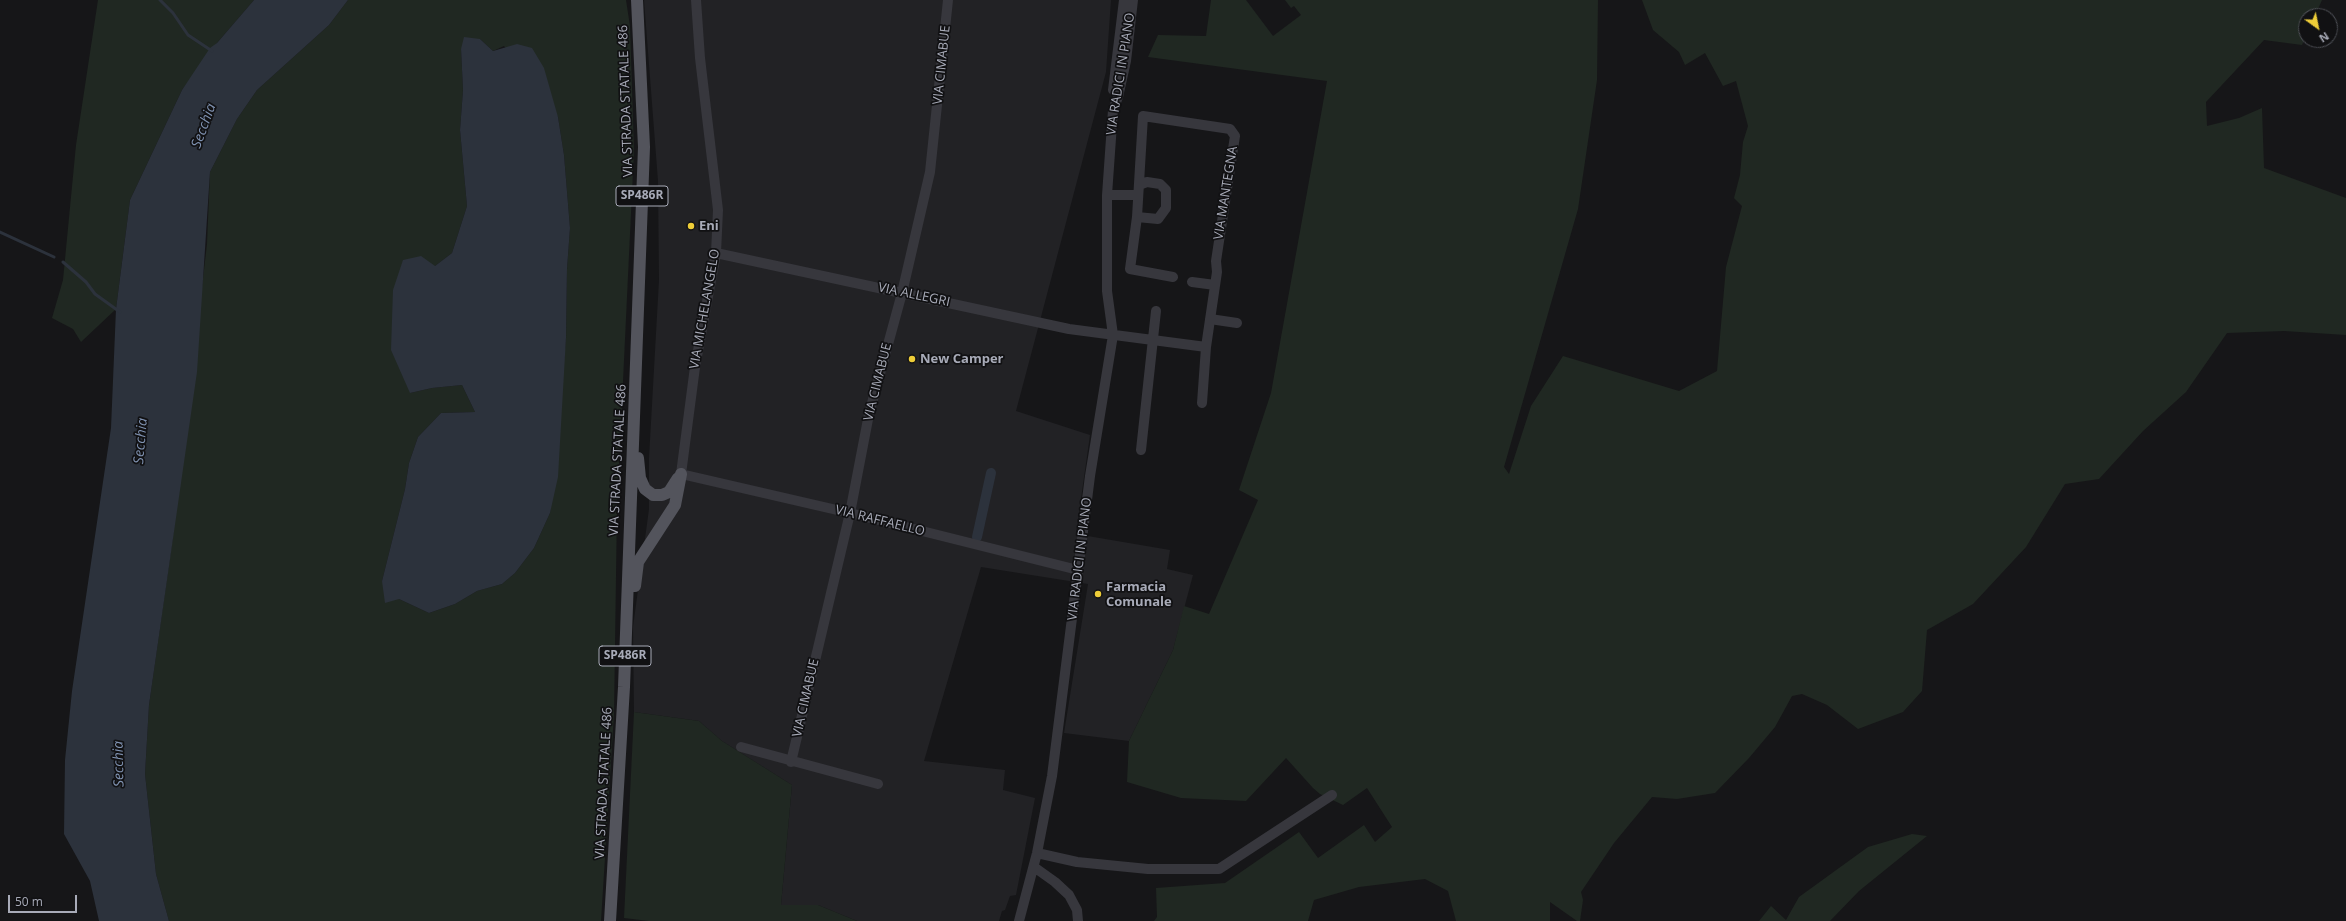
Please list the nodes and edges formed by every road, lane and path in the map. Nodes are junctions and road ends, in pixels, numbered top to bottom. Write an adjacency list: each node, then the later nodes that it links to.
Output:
1 (637, 0): 21 (main road, VIA STRADA STATALE 486 / SP486R)
2 (696, 0): 10 (street, VIA MICHELANGELO)
3 (948, 0): 14 (street, VIA CIMABUE)
4 (1124, 0): 6 (street)
5 (1133, 0): 6 (street, VIA RADICI IN PIANO)
6 (1113, 110): 8 (street, VIA RADICI IN PIANO)
7 (1138, 190): 8 (street); 9 (street); 9 (street); 13 (street, VIA MANTEGNA)
8 (1106, 195): 18 (street, VIA RADICI IN PIANO)
9 (1137, 217): 11 (street)
10 (716, 253): 14 (street, VIA ALLEGRI); 24 (street, VIA MICHELANGELO)
11 (1173, 277)
12 (1192, 282): 13 (street)
13 (1215, 285): 16 (street)
14 (902, 293): 18 (street, VIA ALLEGRI); 25 (street, VIA CIMABUE)
15 (1156, 311): 19 (street)
16 (1210, 319): 17 (street); 20 (street)
17 (1237, 323)
18 (1113, 335): 19 (street, VIA ALLEGRI); 26 (street, VIA RADICI IN PIANO)
19 (1153, 340): 20 (street, VIA ALLEGRI); 23 (street)
20 (1206, 347): 22 (street)
21 (635, 392): 24 (main road); 27 (main road, VIA STRADA STATALE 486 / SP486R)
22 (1202, 403)
23 (1141, 450)
24 (681, 474): 25 (street, VIA RAFFAELLO); 27 (main road)
25 (850, 513): 26 (street, VIA RAFFAELLO); 29 (street, VIA CIMABUE)
26 (1078, 570): 32 (street, VIA RADICI IN PIANO)
27 (626, 636): 34 (main road, VIA STRADA STATALE 486 / SP486R)
28 (741, 747): 29 (street)
29 (791, 762): 30 (street)
30 (878, 784)
31 (1332, 795): 32 (street)
32 (1037, 853): 33 (street, VIA RADICI IN PIANO)
33 (1034, 867): 35 (street, VIA RADICI IN PIANO); 36 (street)
34 (610, 921)
35 (1019, 921)
36 (1078, 921)

